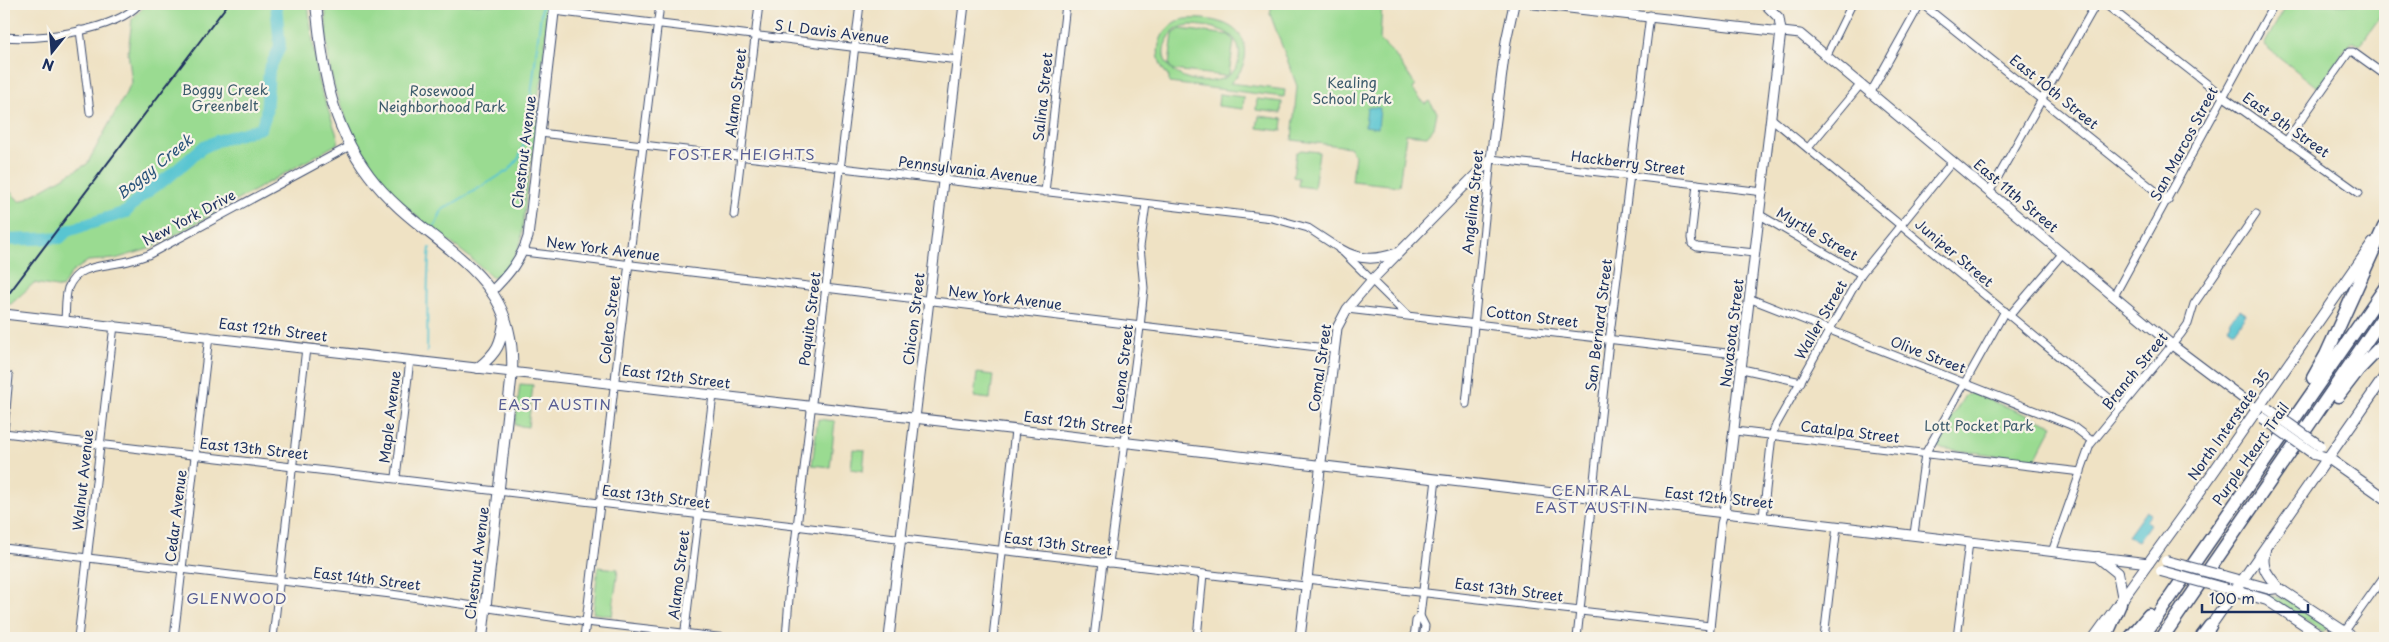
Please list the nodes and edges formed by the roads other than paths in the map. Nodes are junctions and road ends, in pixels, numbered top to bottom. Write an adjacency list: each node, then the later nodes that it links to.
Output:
1 (139, 4): 20 (street)
2 (316, 4): 37 (main road, Chestnut Avenue)
3 (660, 4): 19 (street, Coleto Street)
4 (759, 4): 22 (street, Alamo Street)
5 (860, 4): 24 (street, Poquito Street)
6 (964, 4): 26 (street, Chicon Street)
7 (1066, 4): 49 (street, Salina Street)
8 (1514, 4): 40 (street, Angelina Street)
9 (1534, 4): 18 (street, East 11th Street)
10 (1764, 4): 21 (street)
11 (1852, 4): 25 (street)
12 (1920, 4): 29 (street)
13 (1926, 4): 31 (street, East 10th Street)
14 (2096, 4): 31 (street)
15 (2104, 4): 30 (street, East 9th Street)
16 (2274, 4): 30 (street, San Marcos Street)
17 (555, 8): 19 (street, S L Davis Avenue); 34 (street, Chestnut Avenue)
18 (1650, 16): 21 (street, East 11th Street); 43 (street, San Bernard Street)
19 (657, 24): 22 (street, S L Davis Avenue); 36 (street, Coleto Street)
20 (80, 30): 23 (street); 32 (street)
21 (1781, 31): 25 (street, East 11th Street); 33 (street, Navasota Street)
22 (755, 35): 24 (street, S L Davis Avenue); 39 (street, Alamo Street)
23 (4, 37)
24 (856, 47): 26 (street, S L Davis Avenue); 42 (street, Poquito Street)
25 (1827, 55): 28 (street, East 11th Street)
26 (958, 60): 44 (street, Chicon Street)
27 (2385, 75): 35 (street)
28 (1861, 84): 29 (street, East 11th Street); 38 (street)
29 (1871, 92): 41 (street, East 11th Street)
30 (2224, 97): 35 (street, East 9th Street); 52 (street, San Marcos Street)
31 (2043, 99): 48 (street); 52 (street, East 10th Street)
32 (90, 112)
33 (1771, 118): 38 (street, Juniper Street); 50 (street, Navasota Street)
34 (540, 133): 36 (street, Pennsylvania Avenue); 60 (street, Chestnut Avenue)
35 (2287, 140): 51 (street, East 9th Street)
36 (642, 144): 39 (street, Pennsylvania Avenue); 64 (street, Coleto Street)
37 (350, 146): 69 (main road, Chestnut Avenue); 79 (street, New York Drive)
38 (1808, 148): 57 (street, Juniper Street)
39 (741, 155): 42 (street, Pennsylvania Avenue); 55 (street, Alamo Street)
40 (1491, 159): 43 (street, Hackberry Street); 45 (street, Comal Street); 47 (street, Angelina Street)
41 (1954, 161): 48 (street, East 11th Street); 57 (street, Waller Street)
42 (840, 167): 44 (street, Pennsylvania Avenue); 67 (street, Poquito Street)
43 (1630, 176): 46 (street, Hackberry Street); 85 (street, San Bernard Street)
44 (944, 180): 49 (street, Pennsylvania Avenue); 72 (street, Chicon Street)
45 (1467, 184): 47 (street); 61 (street, Comal Street)
46 (1697, 184): 50 (street, Hackberry Street); 62 (street)
47 (1488, 187): 80 (street, Angelina Street)
48 (1990, 191): 63 (street, East 11th Street)
49 (1045, 192): 53 (street, Pennsylvania Avenue)
50 (1763, 192): 56 (street, Navasota Street)
51 (2359, 193)
52 (2168, 200): 70 (street, San Marcos Street)
53 (1146, 204): 59 (street, Pennsylvania Avenue); 82 (street, Leona Street)
54 (2256, 214): 87 (street, Branch Street)
55 (734, 215)
56 (1760, 215): 62 (street, Navasota Street); 65 (street, Myrtle Street)
57 (1902, 225): 65 (street, Waller Street); 74 (street, Juniper Street)
58 (2385, 226): 104 (main road, North Interstate 35); 121 (highway)
59 (1340, 249): 61 (street); 66 (street, Pennsylvania Avenue)
60 (524, 252): 64 (street, New York Avenue); 69 (street, Chestnut Avenue)
61 (1400, 252): 66 (street, Comal Street)
62 (1756, 253): 71 (street, Navasota Street)
63 (2062, 253): 70 (street, East 11th Street); 74 (street)
64 (630, 265): 67 (street, New York Avenue); 99 (street, Coleto Street)
65 (1861, 274): 83 (street, Waller Street)
66 (1372, 281): 73 (street, Comal Street); 78 (street)
67 (826, 287): 72 (street, New York Avenue); 102 (street, Poquito Street)
68 (2385, 288): 121 (highway, Purple Heart Trail)
69 (491, 292): 77 (main road, Chestnut Avenue)
70 (2114, 296): 87 (street, East 11th Street)
71 (1750, 299): 83 (street, Olive Street); 90 (street, Navasota Street)
72 (930, 300): 82 (street, New York Avenue); 105 (street, Chicon Street)
73 (1347, 309): 78 (street, Cotton Street); 89 (street, Comal Street)
74 (2008, 313): 98 (street); 103 (street, Juniper Street)
75 (4, 314): 79 (street, East 12th Street)
76 (2385, 314): 126 (highway)
77 (505, 315): 92 (main road); 94 (main road, Chestnut Avenue)
78 (1407, 315): 80 (street, Cotton Street)
79 (65, 320): 81 (street, East 12th Street)
80 (1473, 323): 85 (street, Cotton Street); 101 (street, Angelina Street)
81 (114, 325): 84 (street, East 12th Street); 112 (street, Walnut Avenue)
82 (1140, 327): 89 (street, New York Avenue); 111 (street, Leona Street)
83 (1830, 330): 97 (street, Waller Street); 98 (street, Olive Street)
84 (209, 336): 88 (street, East 12th Street); 114 (street, Cedar Avenue)
85 (1610, 339): 90 (street, Cotton Street); 123 (street, San Bernard Street)
86 (2385, 342): 126 (highway)
87 (2172, 345): 103 (street, Branch Street); 104 (street, East 11th Street)
88 (306, 348): 91 (street, East 12th Street); 116 (street)
89 (1334, 349): 117 (street, Comal Street)
90 (1744, 355): 93 (street, Navasota Street)
91 (410, 360): 92 (street, East 12th Street); 119 (street, Maple Avenue)
92 (478, 368): 94 (street, East 12th Street)
93 (1742, 369): 97 (street); 107 (street, Navasota Street)
94 (512, 372): 99 (street, East 12th Street); 122 (main road, Chestnut Avenue)
95 (9, 376): 108 (street)
96 (2385, 376): 115 (main road)
97 (1801, 382): 109 (street, Waller Street)
98 (1964, 383): 110 (street, Olive Street); 113 (street)
99 (615, 384): 100 (street, East 12th Street); 125 (street, Coleto Street)
100 (713, 395): 102 (street, East 12th Street); 128 (street, Alamo Street)
101 (1466, 404)
102 (812, 407): 105 (street, East 12th Street); 130 (street, Poquito Street)
103 (2121, 408): 110 (street, Branch Street)
104 (2257, 409): 115 (main road, bridge); 144 (main road, North Interstate 35)
105 (916, 419): 106 (street, East 12th Street); 135 (street, Chicon Street)
106 (1015, 430): 111 (street, East 12th Street); 139 (street)
107 (1735, 431): 109 (street, Catalpa Street); 127 (street, Navasota Street)
108 (4, 433): 112 (street, East 13th Street)
109 (1772, 436): 113 (street, Catalpa Street); 129 (street, Waller Street)
110 (2092, 441): 118 (street, Branch Street)
111 (1126, 443): 117 (street, East 12th Street); 143 (street, Leona Street)
112 (100, 445): 114 (street, East 13th Street); 142 (street, Walnut Avenue)
113 (1925, 454): 118 (street, Catalpa Street); 133 (street)
114 (196, 456): 116 (street, East 13th Street); 145 (street, Cedar Avenue)
115 (2328, 458): 124 (main road); 137 (main road)
116 (293, 466): 119 (street, East 13th Street); 148 (street)
117 (1320, 466): 120 (street, East 12th Street); 150 (street, Comal Street)
118 (2081, 472): 140 (street, Branch Street)
119 (396, 477): 122 (street, East 13th Street)
120 (1436, 479): 123 (street, East 12th Street); 153 (street)
121 (2248, 485): 132 (highway, Purple Heart Trail)
122 (500, 490): 125 (street, East 13th Street); 155 (main road, Chestnut Avenue)
123 (1592, 497): 127 (street, East 12th Street); 156 (street, San Bernard Street)
124 (2385, 498)
125 (600, 503): 128 (street, East 13th Street); 158 (street, Coleto Street)
126 (2255, 505): 134 (highway)
127 (1724, 513): 129 (street, East 12th Street); 159 (street, Navasota Street)
128 (698, 514): 130 (street, East 13th Street); 162 (street, Alamo Street)
129 (1763, 517): 131 (street, East 12th Street)
130 (797, 526): 135 (street, East 13th Street); 169 (street, Poquito Street)
131 (1837, 526): 133 (street, East 12th Street); 179 (street)
132 (2216, 528): 183 (highway); 184 (highway, Purple Heart Trail)
133 (1914, 534): 136 (street, East 12th Street)
134 (2231, 538): 185 (highway); 186 (highway)
135 (902, 539): 139 (street, East 13th Street); 170 (street, Chicon Street)
136 (1968, 542): 140 (street, East 12th Street); 180 (street)
137 (2266, 547): 149 (main road); 151 (main road)
138 (4, 548): 142 (street, East 14th Street)
139 (1002, 550): 143 (street, East 13th Street); 171 (street)
140 (2052, 552): 141 (street, East 12th Street)
141 (2098, 557): 144 (street, East 12th Street); 154 (main road)
142 (87, 558): 145 (street, East 14th Street); 163 (street, Walnut Avenue)
143 (1106, 563): 146 (street, East 13th Street); 172 (street, Leona Street)
144 (2149, 563): 149 (main road, East 12th Street, bridge); 152 (main road, East 12th Street, bridge); 154 (main road, North Interstate 35)
145 (182, 569): 148 (street, East 14th Street); 164 (street, Cedar Avenue)
146 (1203, 574): 150 (street, East 13th Street); 173 (street)
147 (2385, 575): 161 (street)
148 (279, 581): 155 (street, East 14th Street); 165 (street)
149 (2242, 581): 151 (main road, East 12th Street); 152 (main road)
150 (1306, 582): 153 (street, East 13th Street); 174 (street, Comal Street)
151 (2278, 588): 161 (main road, East 12th Street)
152 (2235, 590): 160 (main road); 188 (main road, East 12th Street)
153 (1423, 592): 156 (street, East 13th Street); 157 (street)
154 (2121, 601): 181 (main road, North Interstate 35); 182 (highway)
155 (485, 608): 158 (street, East 14th Street); 166 (main road, Chestnut Avenue)
156 (1580, 611): 159 (street, East 13th Street); 177 (street, San Bernard Street)
157 (1420, 616): 175 (street); 176 (street)
158 (586, 622): 162 (street, East 14th Street); 167 (street, Coleto Street)
159 (1710, 626): 178 (street, Navasota Street)
160 (2210, 626): 187 (highway)
161 (2343, 635): 189 (main road, East 12th Street)
162 (684, 636): 168 (street, East 14th Street)
163 (78, 638)
164 (174, 638)
165 (273, 638)
166 (482, 638)
167 (584, 638)
168 (726, 638)
169 (786, 638)
170 (889, 638)
171 (993, 638)
172 (1094, 638)
173 (1197, 638)
174 (1300, 638)
175 (1414, 638)
176 (1423, 638)
177 (1577, 638)
178 (1710, 638)
179 (1824, 638)
180 (1957, 638)
181 (2094, 638)
182 (2105, 638)
183 (2130, 638)
184 (2142, 638)
185 (2162, 638)
186 (2173, 638)
187 (2202, 638)
188 (2325, 638)
189 (2354, 638)

